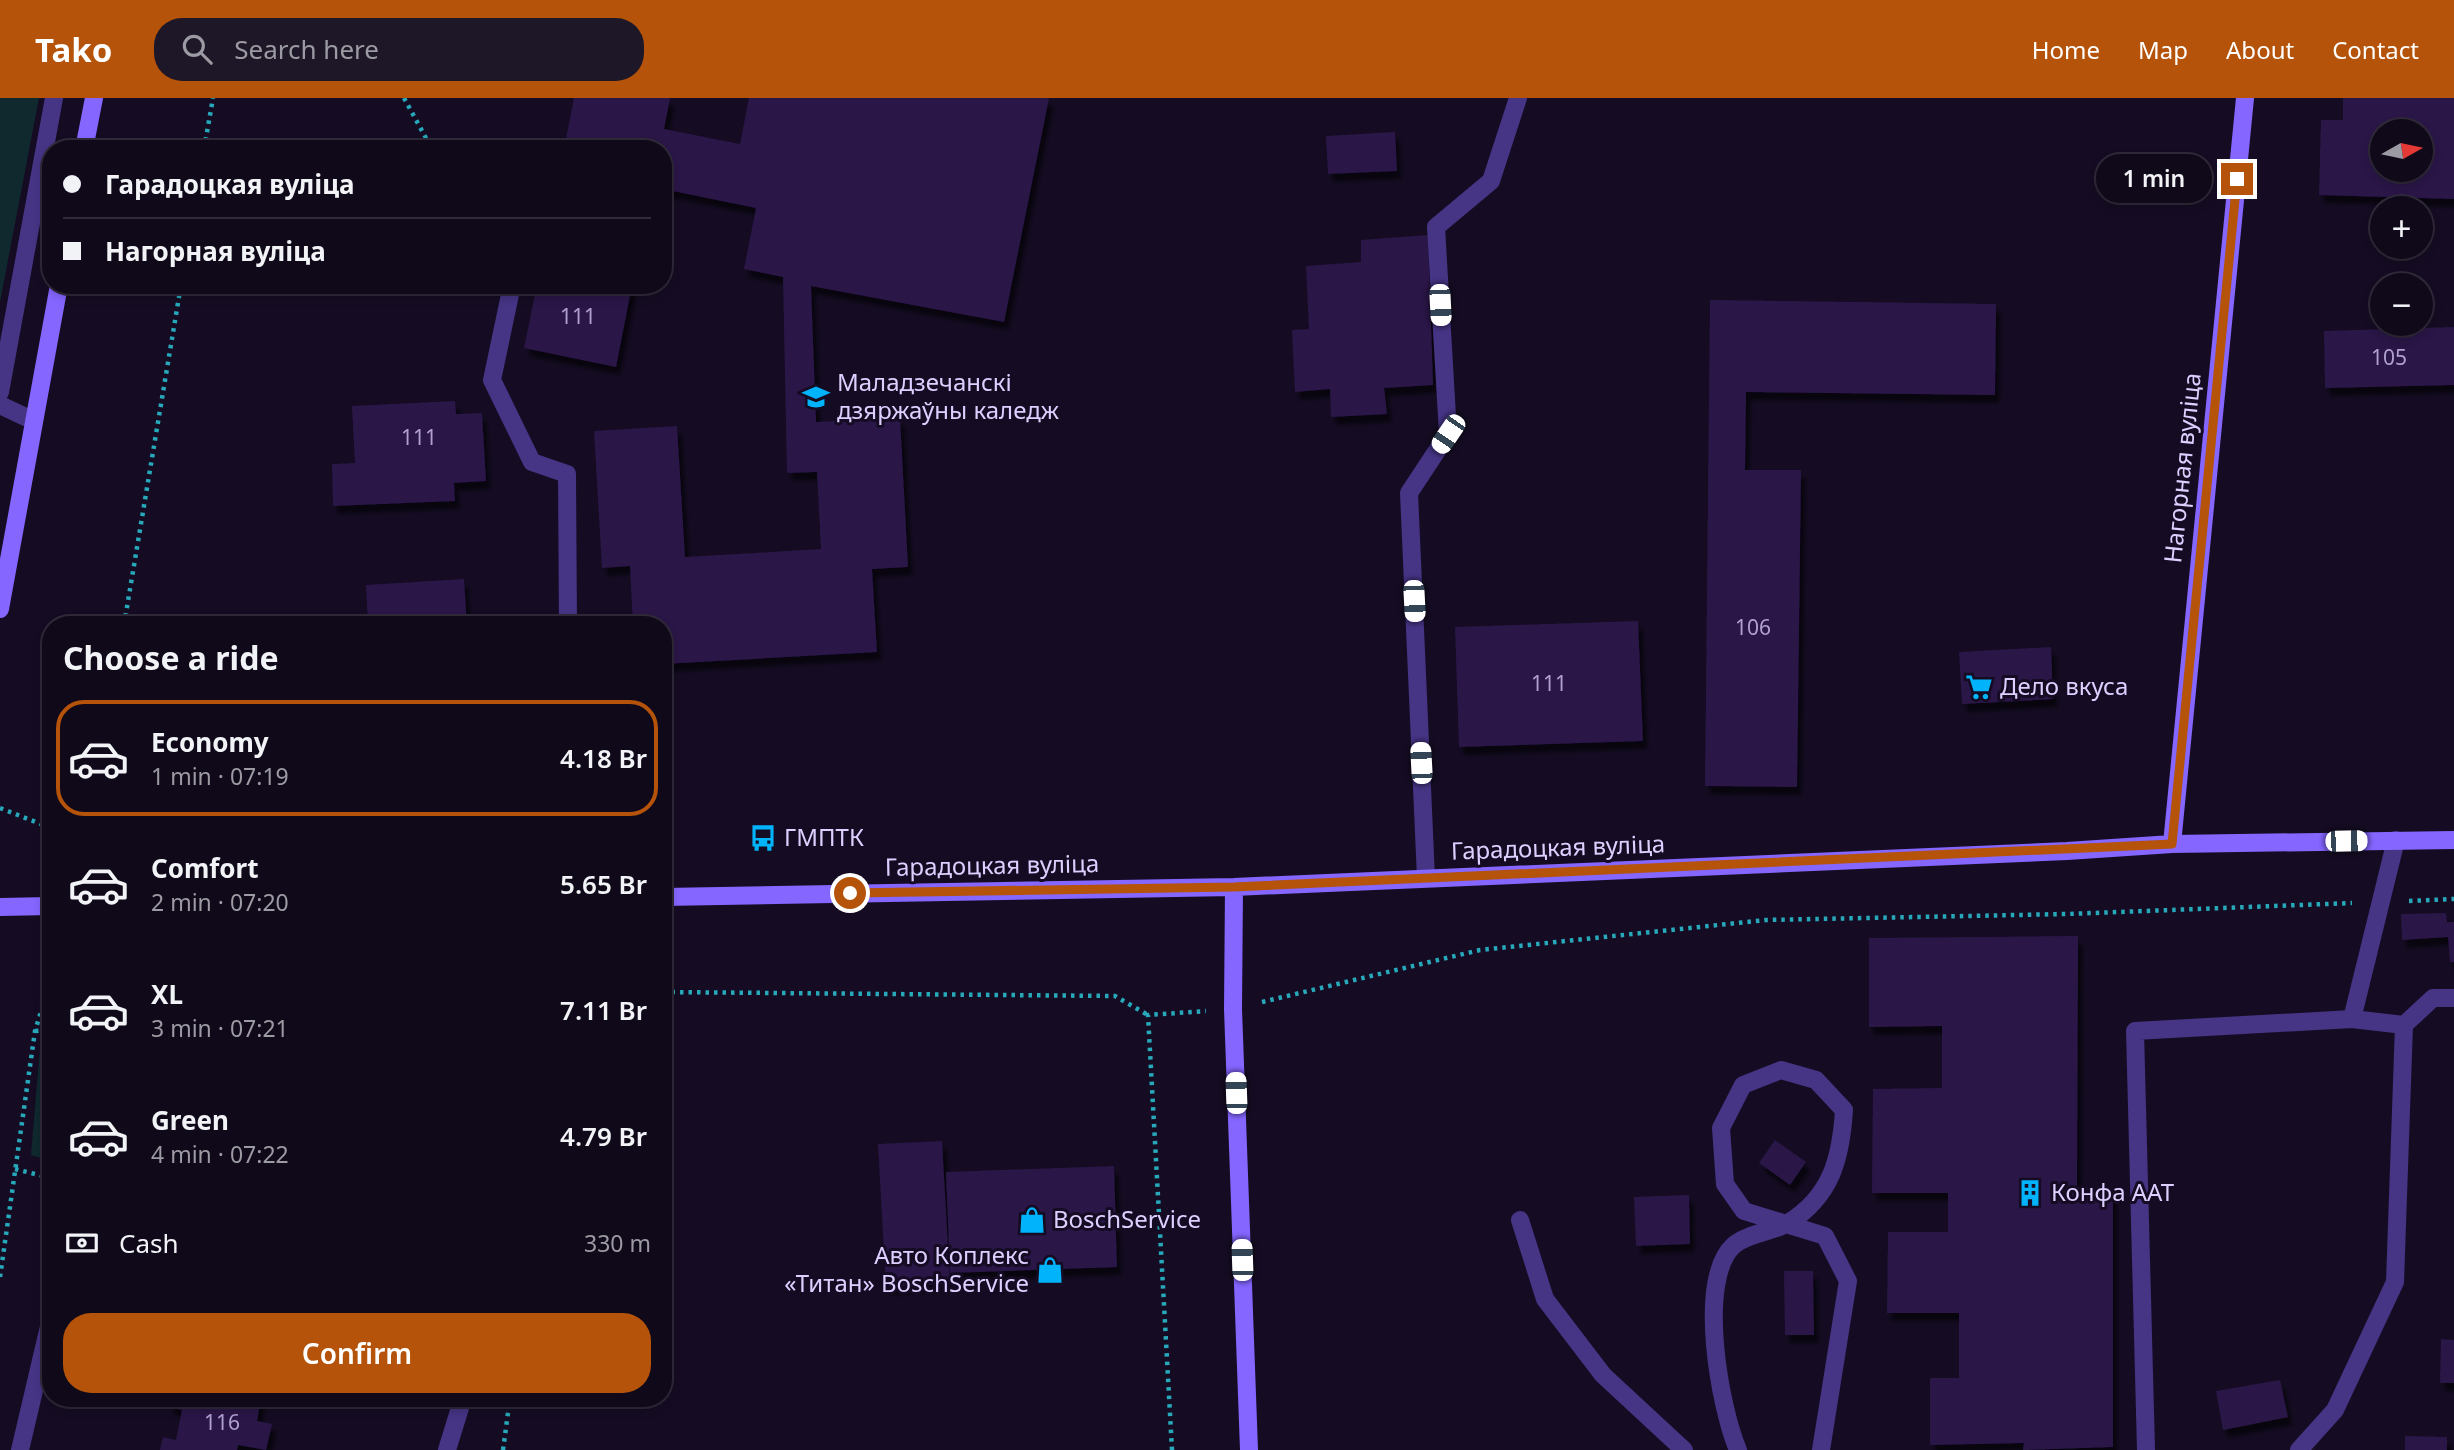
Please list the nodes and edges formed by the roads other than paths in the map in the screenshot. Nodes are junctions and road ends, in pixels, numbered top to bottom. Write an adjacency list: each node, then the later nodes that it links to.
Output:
1 (54, 98): 5 (lane)
2 (94, 98): 6 (street)
3 (1518, 98): 18 (lane)
4 (2245, 98): 17 (street, Нагорная вуліца)
5 (46, 140)
6 (86, 140)
7 (42, 163): 10 (lane)
8 (57, 294): 12 (street)
9 (510, 294): 14 (lane)
10 (0, 392)
11 (0, 405): 12 (lane)
12 (34, 421): 13 (street)
13 (0, 609)
14 (569, 616)
15 (2396, 840): 16 (street, Гарадоцкая вуліца); 17 (street, Гарадоцкая вуліца); 24 (lane)
16 (2454, 840)
17 (2172, 844): 18 (street, Гарадоцкая вуліца)
18 (1426, 878): 19 (street, Гарадоцкая вуліца)
19 (1234, 887): 20 (street, Гарадоцкая вуліца); 32 (street)
20 (672, 897)
21 (42, 906): 22 (street)
22 (0, 907)
23 (2454, 998): 25 (lane)
24 (2352, 1019): 25 (lane); 36 (lane)
25 (2404, 1026): 37 (lane)
26 (1520, 1220): 33 (lane)
27 (1788, 1223): 27 (lane); 34 (lane); 35 (lane)
28 (42, 1356): 30 (lane)
29 (457, 1407): 31 (lane)
30 (20, 1450)
31 (447, 1450)
32 (1249, 1450)
33 (1684, 1450)
34 (1738, 1450)
35 (1821, 1450)
36 (2146, 1450)
37 (2299, 1450)

